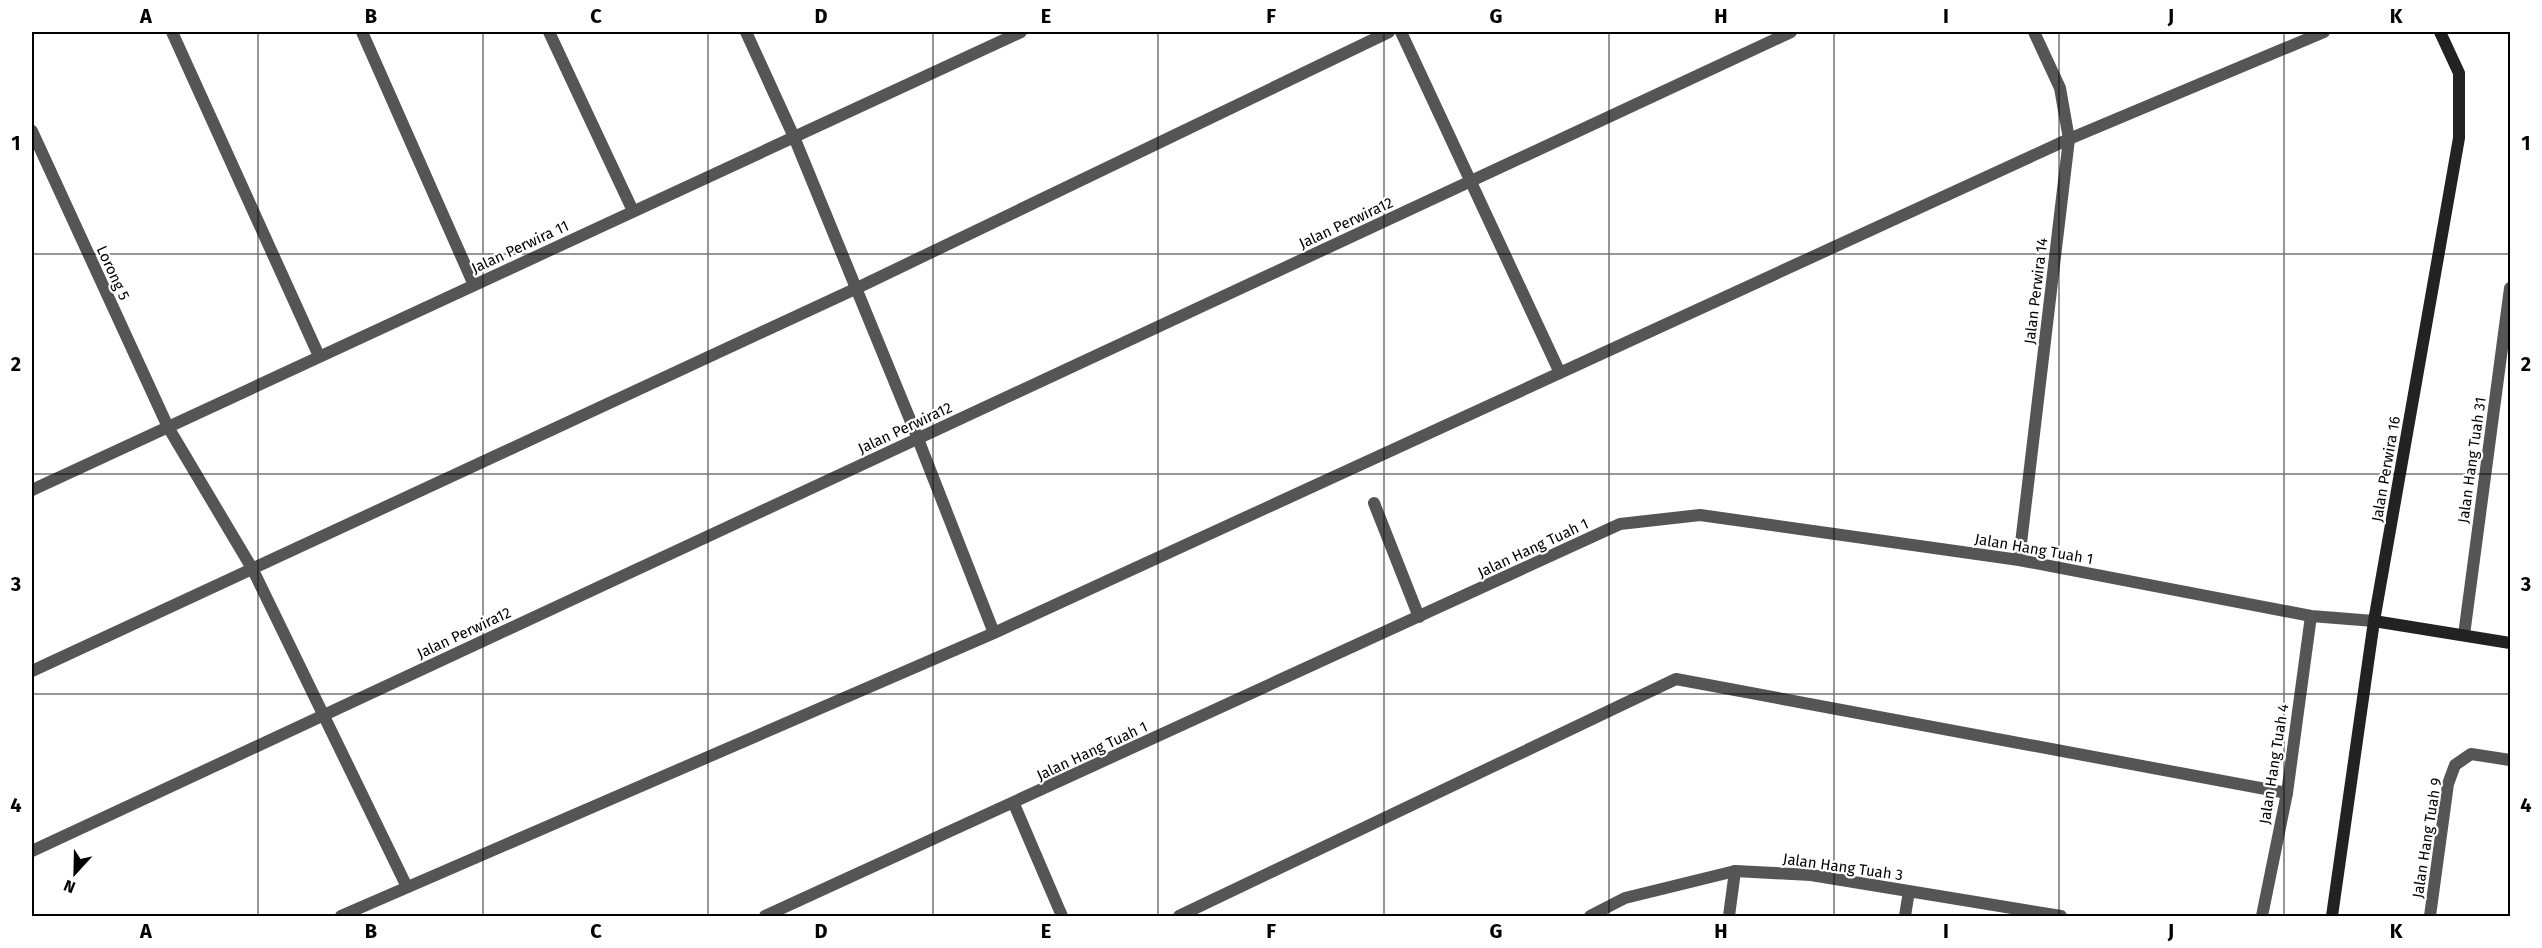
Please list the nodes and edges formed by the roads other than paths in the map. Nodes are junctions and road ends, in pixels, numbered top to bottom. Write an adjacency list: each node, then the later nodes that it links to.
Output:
1 (172, 32): 20 (street)
2 (362, 32): 17 (street)
3 (549, 32): 16 (street)
4 (746, 32): 13 (street)
5 (1021, 32): 13 (street, Jalan Perwira 11)
6 (1389, 32): 19 (street)
7 (1401, 32): 15 (street)
8 (1791, 32): 15 (street, Jalan Perwira12)
9 (2034, 32): 14 (street, Jalan Perwira 14)
10 (2324, 32): 14 (street)
11 (2440, 32): 30 (street, Jalan Perwira 16)
12 (32, 132): 22 (street, Lorong 5)
13 (794, 136): 16 (street, Jalan Perwira 11); 19 (street)
14 (2069, 139): 21 (street); 26 (street, Jalan Perwira 14)
15 (1471, 181): 21 (street); 23 (street, Jalan Perwira12)
16 (633, 211): 17 (street, Jalan Perwira 11)
17 (474, 285): 20 (street, Jalan Perwira 11)
18 (2511, 288): 32 (street, Jalan Hang Tuah 31)
19 (855, 289): 23 (street); 27 (street)
20 (319, 356): 22 (street, Jalan Perwira 11)
21 (1560, 373): 31 (street)
22 (168, 427): 24 (street, Jalan Perwira 11); 27 (street, Lorong 5)
23 (918, 439): 31 (street); 35 (street, Jalan Perwira12)
24 (32, 490)
25 (1374, 503): 29 (street)
26 (2019, 560): 28 (street, Jalan Hang Tuah 1); 29 (street, Jalan Hang Tuah 1)
27 (253, 570): 34 (street); 35 (street, Lorong 5)
28 (2311, 616): 30 (street, Jalan Hang Tuah 1); 37 (street, Jalan Hang Tuah 4)
29 (1419, 617): 38 (street, Jalan Hang Tuah 1)
30 (2374, 621): 32 (street); 52 (street, Jalan Perwira 16)
31 (994, 633): 41 (street)
32 (2464, 635): 33 (street)
33 (2511, 643)
34 (32, 671)
35 (322, 716): 39 (street, Jalan Perwira12); 41 (street, Lorong 5)
36 (2511, 760): 53 (street, Jalan Hang Tuah 9)
37 (2287, 793): 46 (street); 51 (street, Jalan Hang Tuah 4)
38 (1014, 804): 44 (street, Jalan Hang Tuah 1); 45 (street)
39 (32, 852)
40 (1735, 871): 42 (street, Jalan Hang Tuah 3); 47 (street, Jalan Hang Tuah 3); 48 (street)
41 (407, 887): 43 (street)
42 (1909, 891): 49 (street); 50 (street, Jalan Hang Tuah 3)
43 (341, 916)
44 (765, 916)
45 (1062, 916)
46 (1179, 916)
47 (1590, 916)
48 (1730, 916)
49 (1905, 916)
50 (2061, 916)
51 (2262, 916)
52 (2332, 916)
53 (2430, 916)

